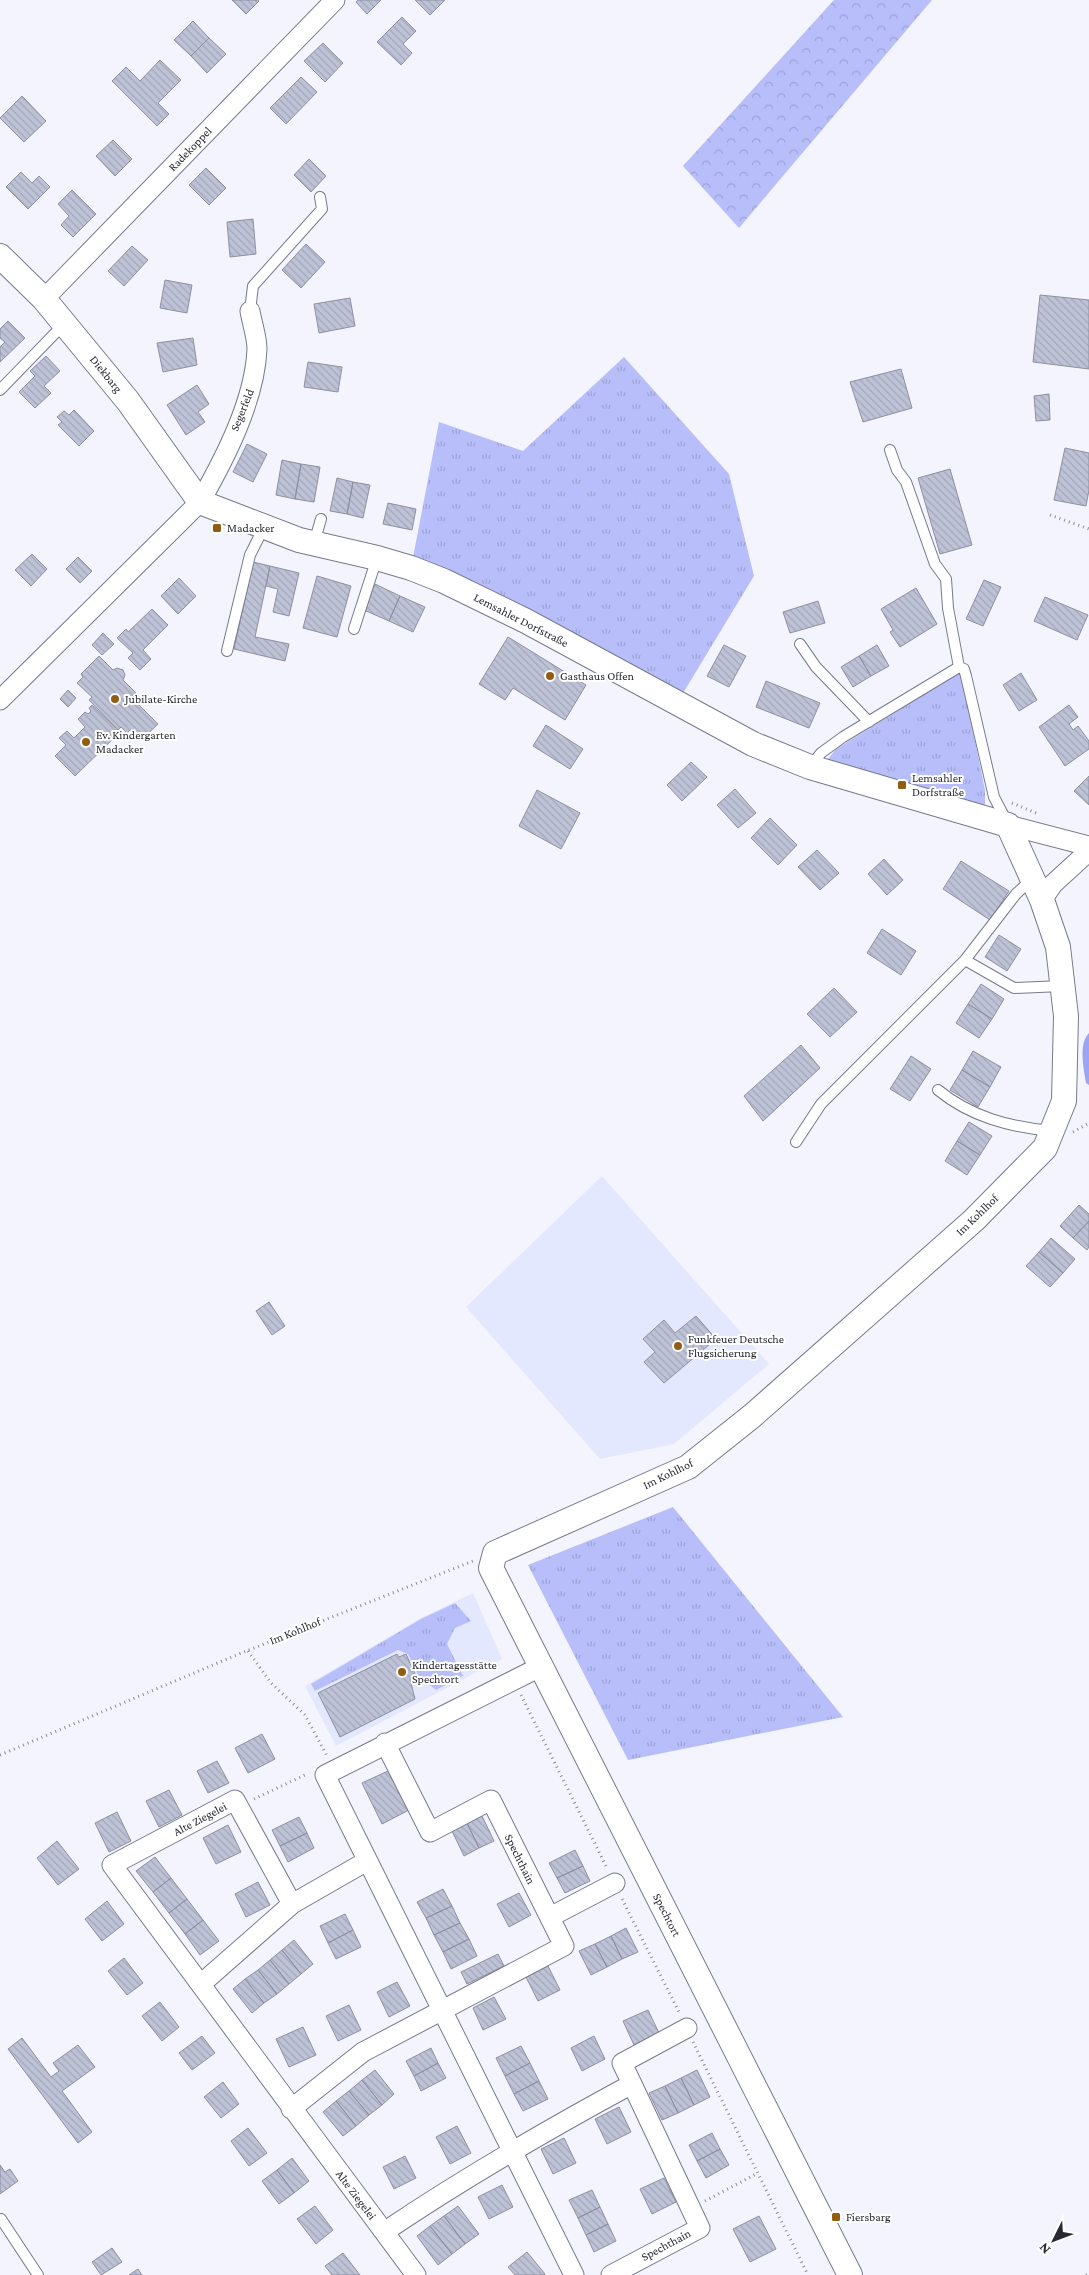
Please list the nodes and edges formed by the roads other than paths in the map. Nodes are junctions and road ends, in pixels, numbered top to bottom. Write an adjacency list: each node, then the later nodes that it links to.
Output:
1 (333, 1): 4 (street, Radekoppel)
2 (320, 198): 5 (lane)
3 (0, 256): 4 (street, Diekbarg)
4 (44, 299): 6 (street, Diekbarg)
5 (250, 311): 9 (street, Segerfeld)
6 (65, 324): 7 (lane); 9 (street, Diekbarg)
7 (0, 390)
8 (890, 450): 17 (lane)
9 (200, 502): 11 (street, Lemsahler Dorfstraße); 18 (street)
10 (320, 519): 12 (lane)
11 (264, 527): 12 (street, Lemsahler Dorfstraße); 16 (lane)
12 (314, 543): 13 (street, Lemsahler Dorfstraße)
13 (377, 558): 14 (lane); 20 (street, Lemsahler Dorfstraße)
14 (354, 628)
15 (800, 644): 19 (lane)
16 (227, 651)
17 (960, 667): 19 (lane); 21 (lane)
18 (0, 700)
19 (869, 722): 20 (lane)
20 (810, 766): 21 (street, Lemsahler Dorfstraße)
21 (1008, 825): 22 (street, Lemsahler Dorfstraße); 24 (street, Im Kohlhof)
22 (1089, 846)
23 (1089, 851): 24 (street)
24 (1037, 890): 25 (lane); 26 (street, Im Kohlhof)
25 (965, 960): 26 (lane); 29 (lane)
26 (1062, 986): 28 (street, Im Kohlhof)
27 (938, 1090): 28 (lane)
28 (1051, 1131): 30 (street, Im Kohlhof)
29 (796, 1142)
30 (495, 1553): 31 (street, Spechtort)
31 (540, 1667): 32 (street); 49 (street, Spechtort)
32 (385, 1744): 33 (street); 36 (street, Spechthain)
33 (367, 1860): 35 (street); 38 (street)
34 (615, 1883): 36 (street)
35 (292, 1904): 37 (street); 37 (street, Alte Ziegelei)
36 (550, 1918): 38 (street, Spechthain)
37 (201, 1984): 41 (street, Alte Ziegelei)
38 (443, 2009): 41 (street); 42 (street)
39 (687, 2028): 40 (street, Spechthain)
40 (632, 2084): 42 (street); 48 (street, Spechthain)
41 (291, 2109): 44 (street, Alte Ziegelei)
42 (513, 2149): 44 (street, Alte Ziegelei); 47 (street)
43 (1, 2219): 45 (lane)
44 (384, 2232): 46 (street, Alte Ziegelei)
45 (38, 2275)
46 (416, 2275)
47 (574, 2275)
48 (611, 2275)
49 (850, 2275)

